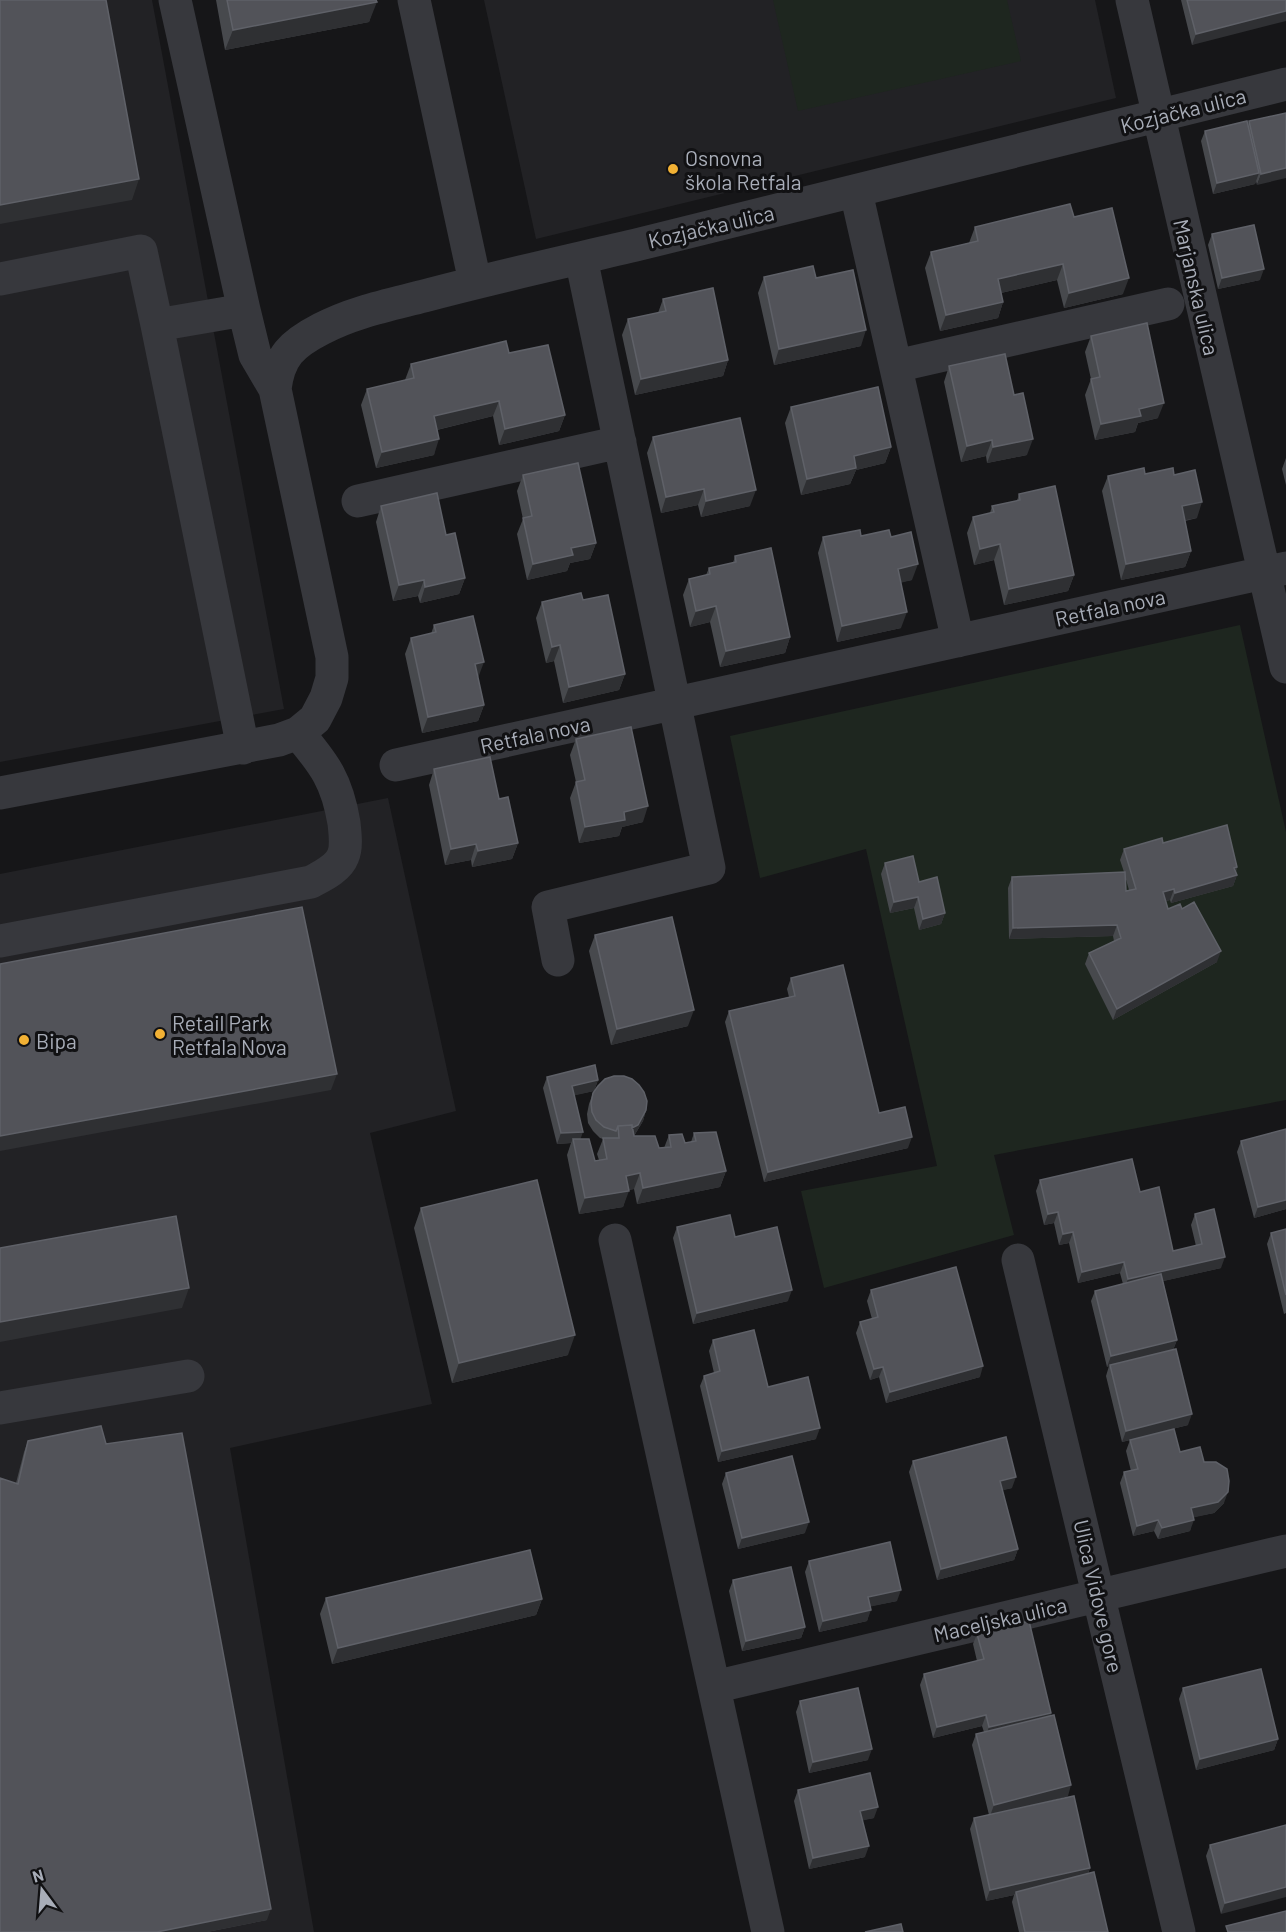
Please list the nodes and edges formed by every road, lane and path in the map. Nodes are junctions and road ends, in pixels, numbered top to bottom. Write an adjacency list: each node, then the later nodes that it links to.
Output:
1 (175, 0): 11 (street)
2 (414, 0): 9 (street)
3 (1132, 0): 5 (street, Marjanska ulica)
4 (1286, 84): 5 (street, Kozjačka ulica)
5 (1158, 117): 6 (street, Kozjačka ulica); 17 (street, Marjanska ulica)
6 (856, 192): 7 (street, Kozjačka ulica); 13 (street)
7 (581, 258): 9 (street, Kozjačka ulica); 15 (street)
8 (0, 279): 12 (street)
9 (475, 282): 14 (street, Kozjačka ulica)
10 (1168, 304): 13 (street)
11 (243, 310): 12 (street); 14 (street)
12 (158, 325): 22 (street)
13 (896, 366): 18 (street)
14 (275, 389): 21 (street)
15 (620, 442): 16 (street); 20 (street)
16 (358, 501)
17 (1274, 570): 18 (street, Retfala nova); 19 (street, Marjanska ulica)
18 (958, 640): 20 (street, Retfala nova)
19 (1286, 667)
20 (675, 704): 23 (street, Retfala nova); 26 (street)
21 (298, 733): 22 (street); 25 (street)
22 (243, 748): 24 (street)
23 (396, 765)
24 (0, 793)
25 (0, 941)
26 (558, 960)
27 (615, 1240): 33 (street)
28 (1018, 1260): 32 (street, Ulica Vidove gore)
29 (188, 1376): 30 (street)
30 (0, 1408)
31 (1286, 1551): 32 (street, Maceljska ulica)
32 (1099, 1596): 33 (street, Maceljska ulica); 35 (street, Ulica Vidove gore)
33 (714, 1686): 34 (street)
34 (768, 1932)
35 (1179, 1932)

